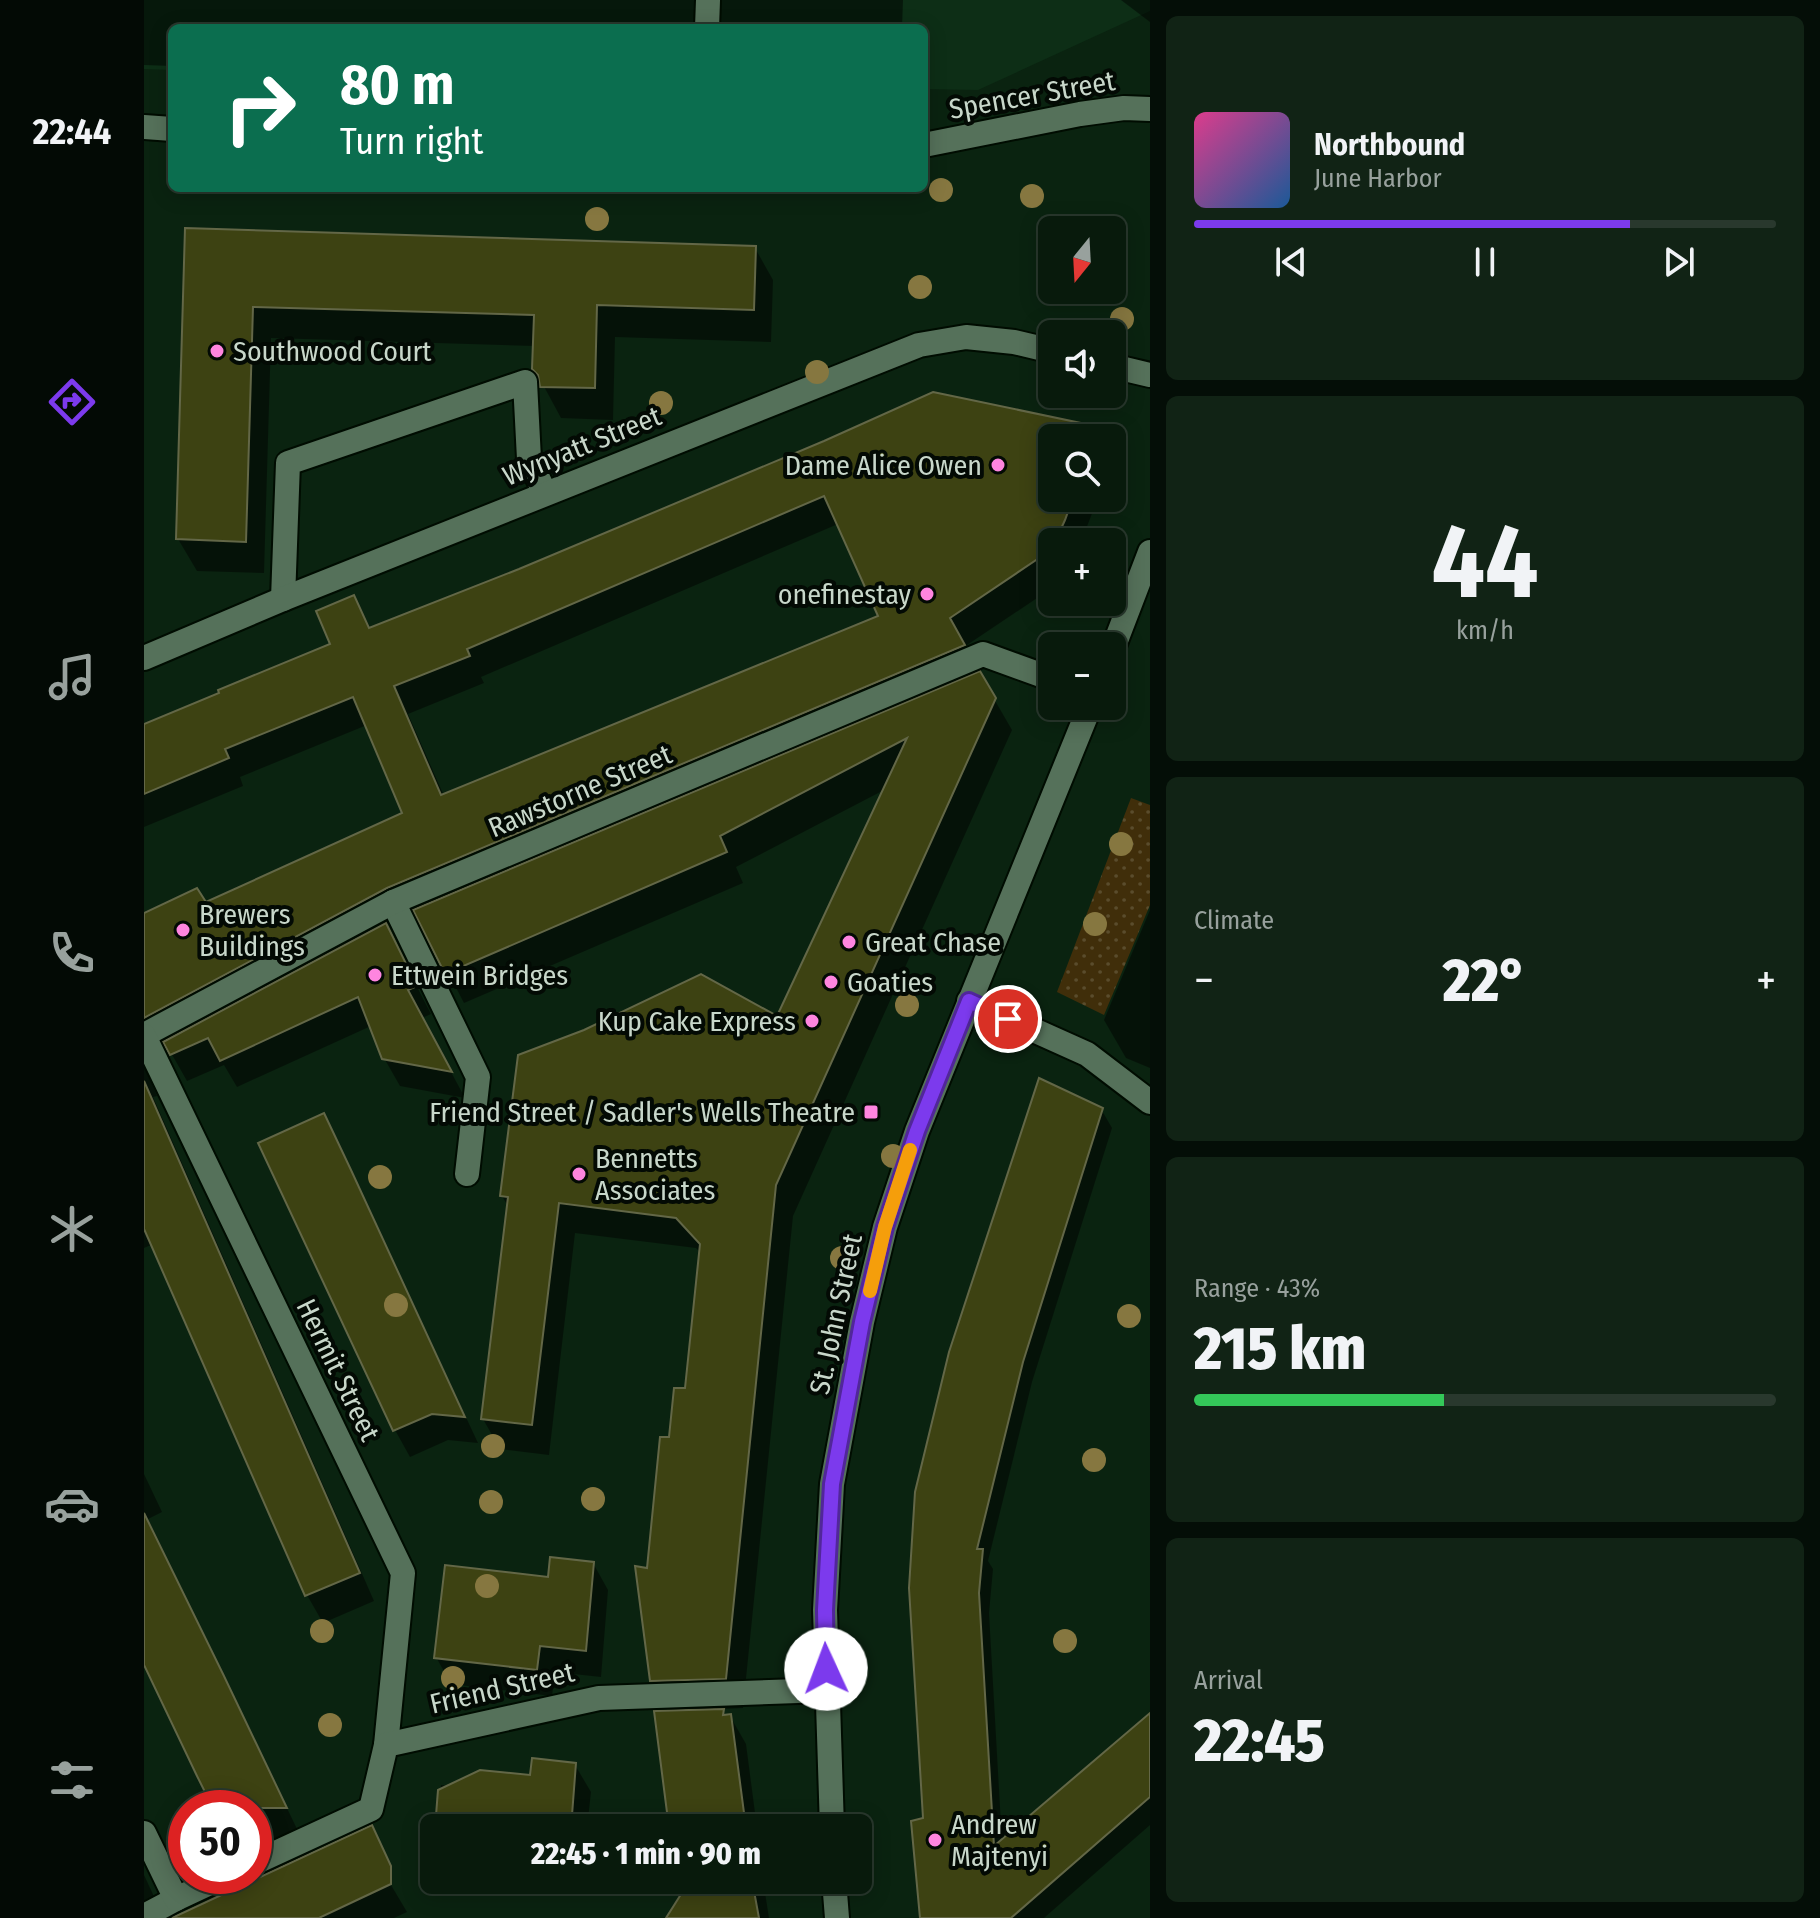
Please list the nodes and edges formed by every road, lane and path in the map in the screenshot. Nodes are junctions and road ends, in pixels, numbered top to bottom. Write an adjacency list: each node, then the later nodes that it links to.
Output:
1 (708, 0): 2 (street)
2 (707, 24)
3 (1150, 109): 6 (street, Spencer Street)
4 (144, 127): 5 (street)
5 (168, 129)
6 (928, 144)
7 (1038, 348): 10 (street, Wynyatt Street)
8 (1126, 369): 9 (street)
9 (1150, 375)
10 (545, 493): 12 (street, Wynyatt Street); 12 (street)
11 (1150, 552): 13 (street)
12 (283, 599): 14 (street, Wynyatt Street)
13 (1119, 632)
14 (144, 658)
15 (1038, 674): 17 (street, Rawstorne Street)
16 (1084, 720): 18 (street, St. John Street)
17 (393, 902): 19 (street, Rawstorne Street); 21 (street)
18 (969, 1001): 20 (street); 22 (street, St. John Street)
19 (144, 1036): 23 (street, Hermit Street)
20 (1150, 1102)
21 (467, 1174)
22 (827, 1690): 23 (street, Friend Street); 24 (street, St. John Street)
23 (386, 1745): 26 (street)
24 (831, 1814)
25 (144, 1833): 29 (street)
26 (272, 1855)
27 (187, 1894): 29 (street)
28 (835, 1894): 31 (street)
29 (176, 1899): 30 (street)
30 (144, 1916)
31 (837, 1918)

